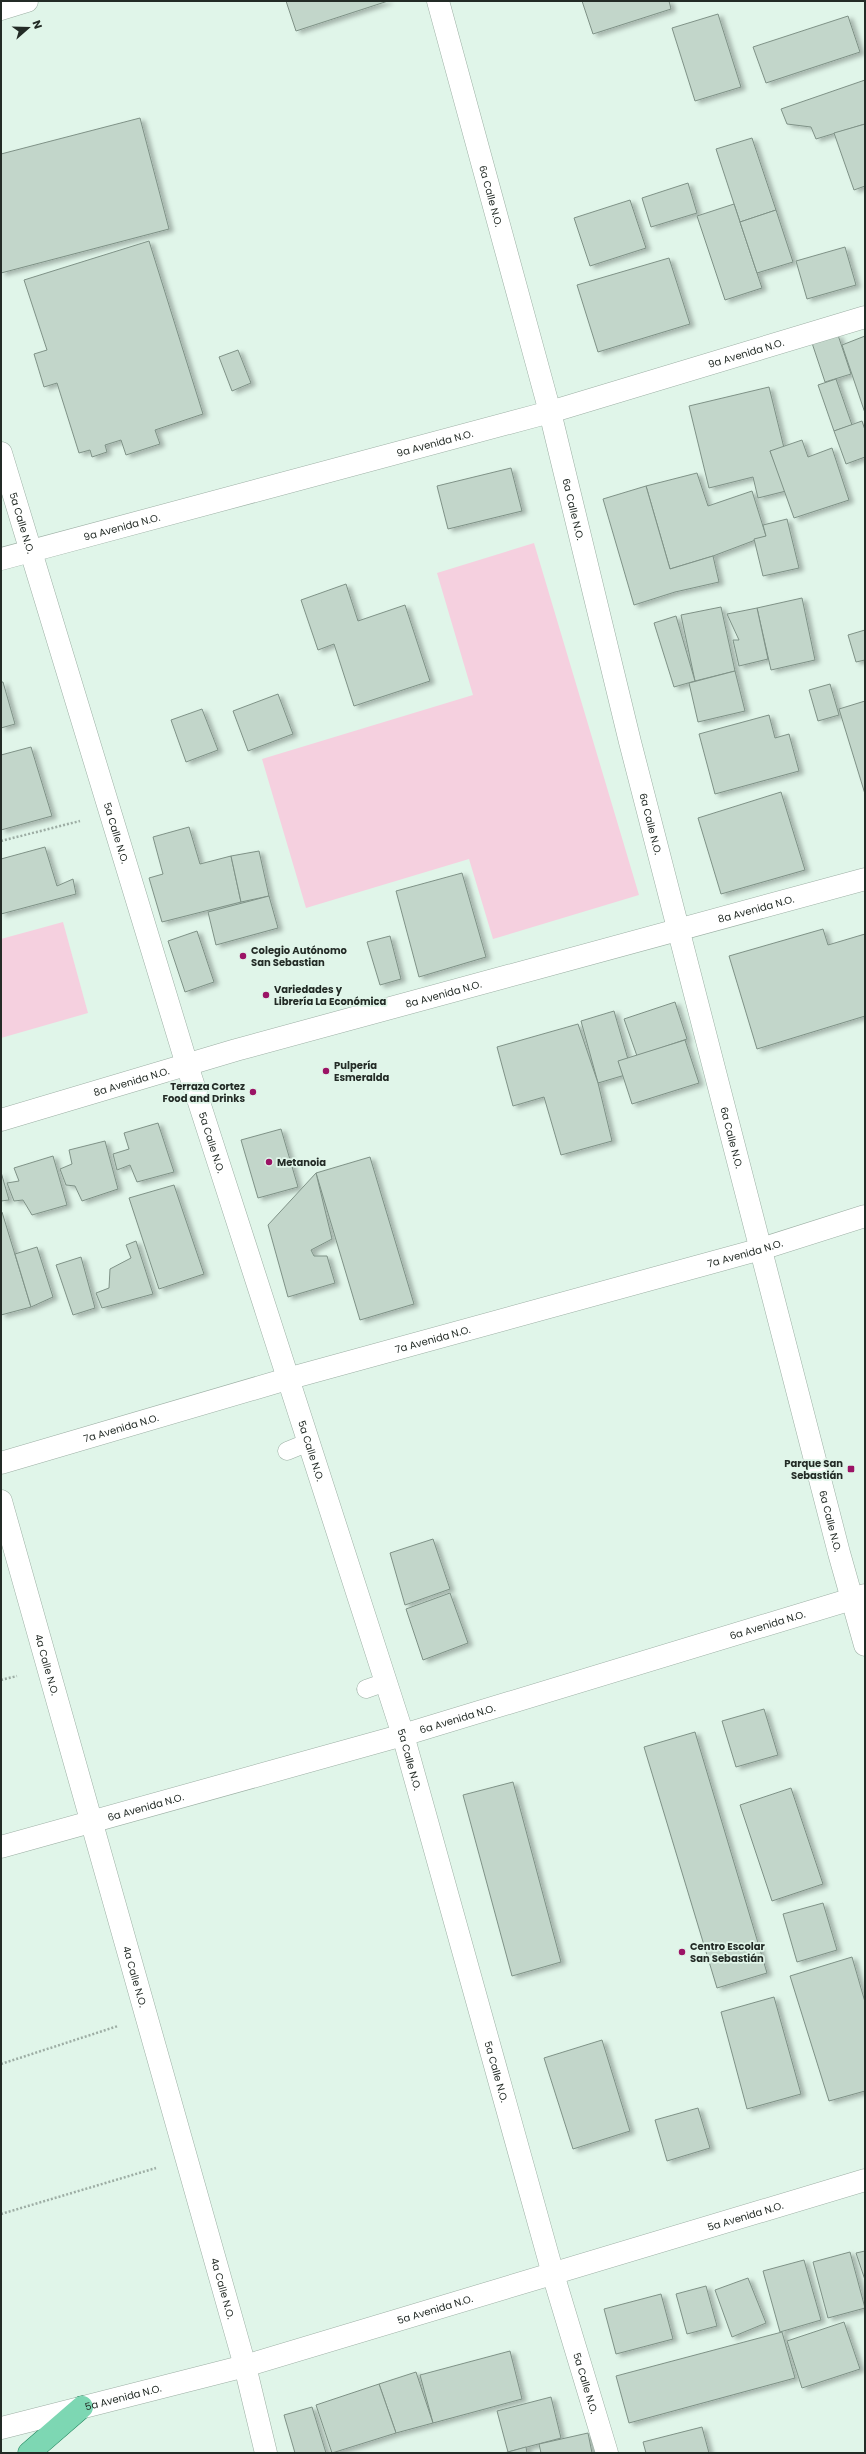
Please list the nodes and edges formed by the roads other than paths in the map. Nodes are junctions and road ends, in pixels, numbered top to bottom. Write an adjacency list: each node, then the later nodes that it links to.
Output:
1 (27, 1): 3 (street)
2 (438, 1): 5 (street, 6a Calle N.O.)
3 (1, 8)
4 (865, 317): 5 (street, 9a Avenida N.O.)
5 (550, 412): 7 (street, 9a Avenida N.O.); 10 (street, 6a Calle N.O.)
6 (1, 453): 7 (street, 5a Calle N.O.)
7 (31, 550): 8 (street, 9a Avenida N.O.); 11 (street, 5a Calle N.O.)
8 (1, 559)
9 (865, 879): 10 (street, 8a Avenida N.O.)
10 (680, 929): 11 (street, 8a Avenida N.O.); 14 (street, 6a Calle N.O.)
11 (187, 1065): 12 (street, 8a Avenida N.O.); 15 (street, 5a Calle N.O.)
12 (1, 1120)
13 (865, 1216): 14 (street, 7a Avenida N.O.)
14 (762, 1249): 15 (street, 7a Avenida N.O.); 20 (street, 6a Calle N.O.)
15 (287, 1379): 16 (street, 5a Calle N.O.); 18 (street, 7a Avenida N.O.)
16 (309, 1442): 17 (lane); 22 (street, 5a Calle N.O.)
17 (287, 1451)
18 (1, 1463)
19 (1, 1501): 23 (street, 4a Calle N.O.)
20 (858, 1597): 21 (street, 6a Calle N.O.); 22 (street, 6a Avenida N.O.)
21 (865, 1646)
22 (403, 1735): 23 (street, 6a Avenida N.O.); 26 (street, 5a Calle N.O.)
23 (91, 1823): 24 (street, 6a Avenida N.O.); 27 (street, 4a Calle N.O.)
24 (1, 1847)
25 (864, 2181): 26 (street, 5a Avenida N.O.)
26 (553, 2274): 27 (street, 5a Avenida N.O.); 32 (street, 5a Calle N.O.)
27 (245, 2366): 28 (street, 5a Avenida N.O.); 31 (street, 4a Calle N.O.)
28 (82, 2407): 29 (street, 5a Avenida N.O.); 30 (main road)
29 (1, 2428)
30 (29, 2453)
31 (266, 2453)
32 (607, 2453)

